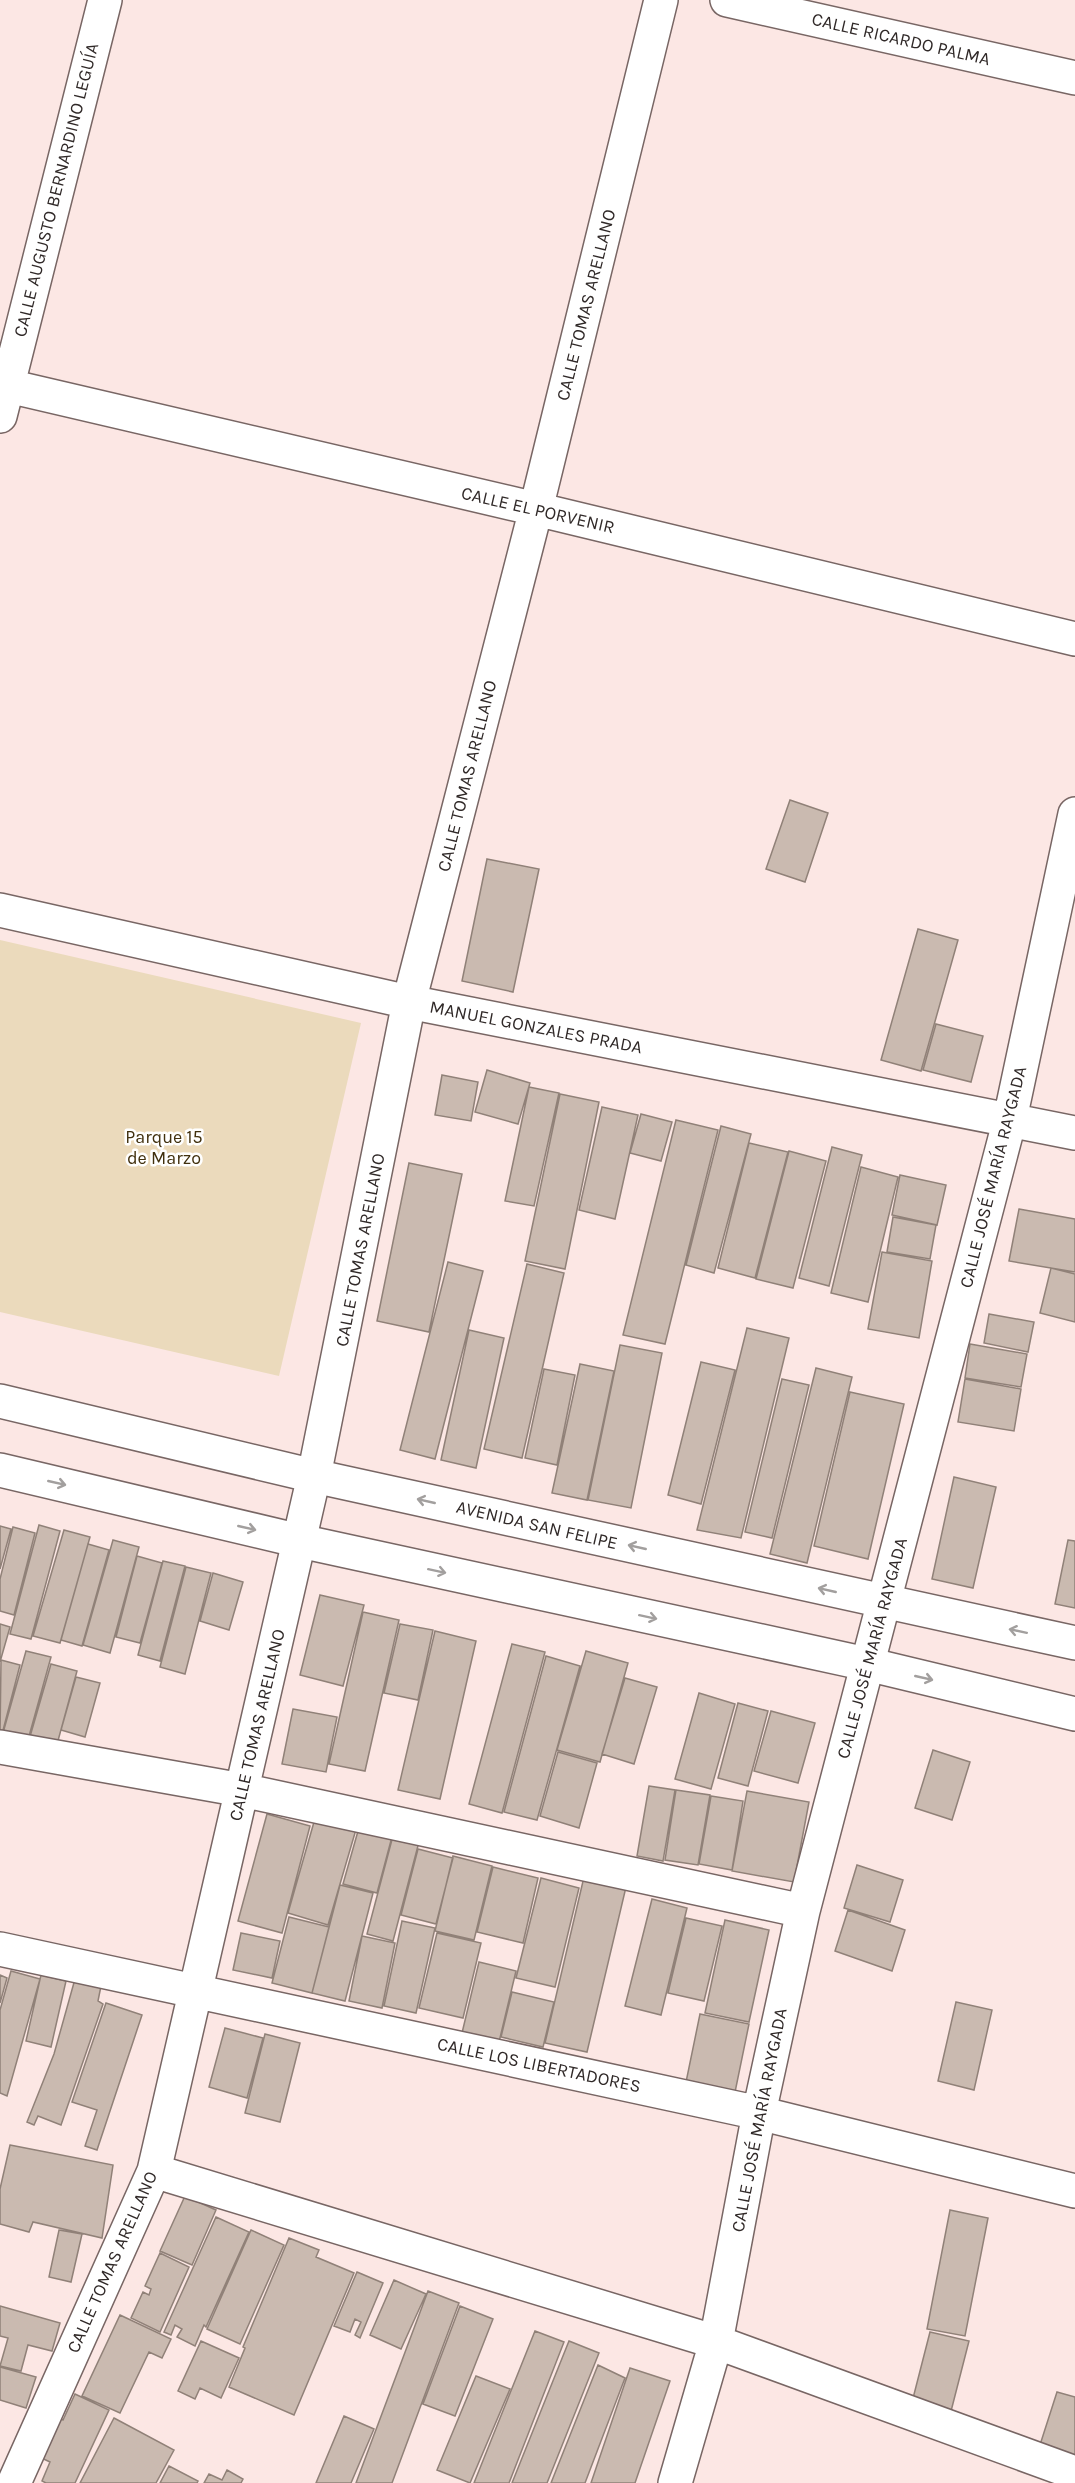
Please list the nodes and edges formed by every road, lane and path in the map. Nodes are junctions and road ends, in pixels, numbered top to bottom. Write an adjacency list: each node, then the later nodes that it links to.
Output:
1 (105, 0): 5 (street, CALLE AUGUSTO BERNARDINO LEGUÍA)
2 (661, 0): 6 (street, CALLE TOMAS ARELLANO)
3 (727, 0): 4 (street, CALLE RICARDO PALMA)
4 (1075, 78)
5 (2, 395): 6 (street, CALLE EL PORVENIR)
6 (536, 509): 7 (street, CALLE EL PORVENIR); 10 (street, CALLE TOMAS ARELLANO)
7 (1075, 639)
8 (1075, 814): 11 (street, CALLE JOSÉ MARÍA RAYGADA)
9 (0, 910): 10 (street, MANUEL GONZALES PRADA)
10 (410, 1002): 11 (street, MANUEL GONZALES PRADA); 15 (street, CALLE TOMAS ARELLANO)
11 (1010, 1119): 12 (street, MANUEL GONZALES PRADA); 17 (street, CALLE JOSÉ MARÍA RAYGADA)
12 (1075, 1133)
13 (0, 1401): 15 (street, AVENIDA SAN FELIPE)
14 (0, 1470): 16 (street, one-way to 16)
15 (314, 1476): 16 (street, CALLE TOMAS ARELLANO); 17 (street, AVENIDA SAN FELIPE, one-way to 15)
16 (300, 1541): 19 (street, one-way to 19); 22 (street, CALLE TOMAS ARELLANO)
17 (884, 1602): 18 (street, AVENIDA SAN FELIPE, one-way to 17); 19 (street, CALLE JOSÉ MARÍA RAYGADA)
18 (1075, 1643)
19 (867, 1664): 20 (street, one-way to 20); 23 (street, CALLE JOSÉ MARÍA RAYGADA)
20 (1075, 1714)
21 (0, 1747): 22 (street)
22 (242, 1790): 23 (street); 25 (street, CALLE TOMAS ARELLANO)
23 (803, 1911): 26 (street, CALLE JOSÉ MARÍA RAYGADA)
24 (0, 1949): 25 (street, CALLE LOS LIBERTADORES)
25 (194, 1990): 26 (street, CALLE LOS LIBERTADORES); 27 (street, CALLE TOMAS ARELLANO)
26 (759, 2113): 28 (street, CALLE LOS LIBERTADORES); 29 (street, CALLE JOSÉ MARÍA RAYGADA)
27 (154, 2171): 29 (street); 31 (street, CALLE TOMAS ARELLANO)
28 (1075, 2191)
29 (716, 2342): 30 (street); 32 (street, CALLE JOSÉ MARÍA RAYGADA)
30 (1075, 2473)
31 (14, 2483)
32 (675, 2483)

